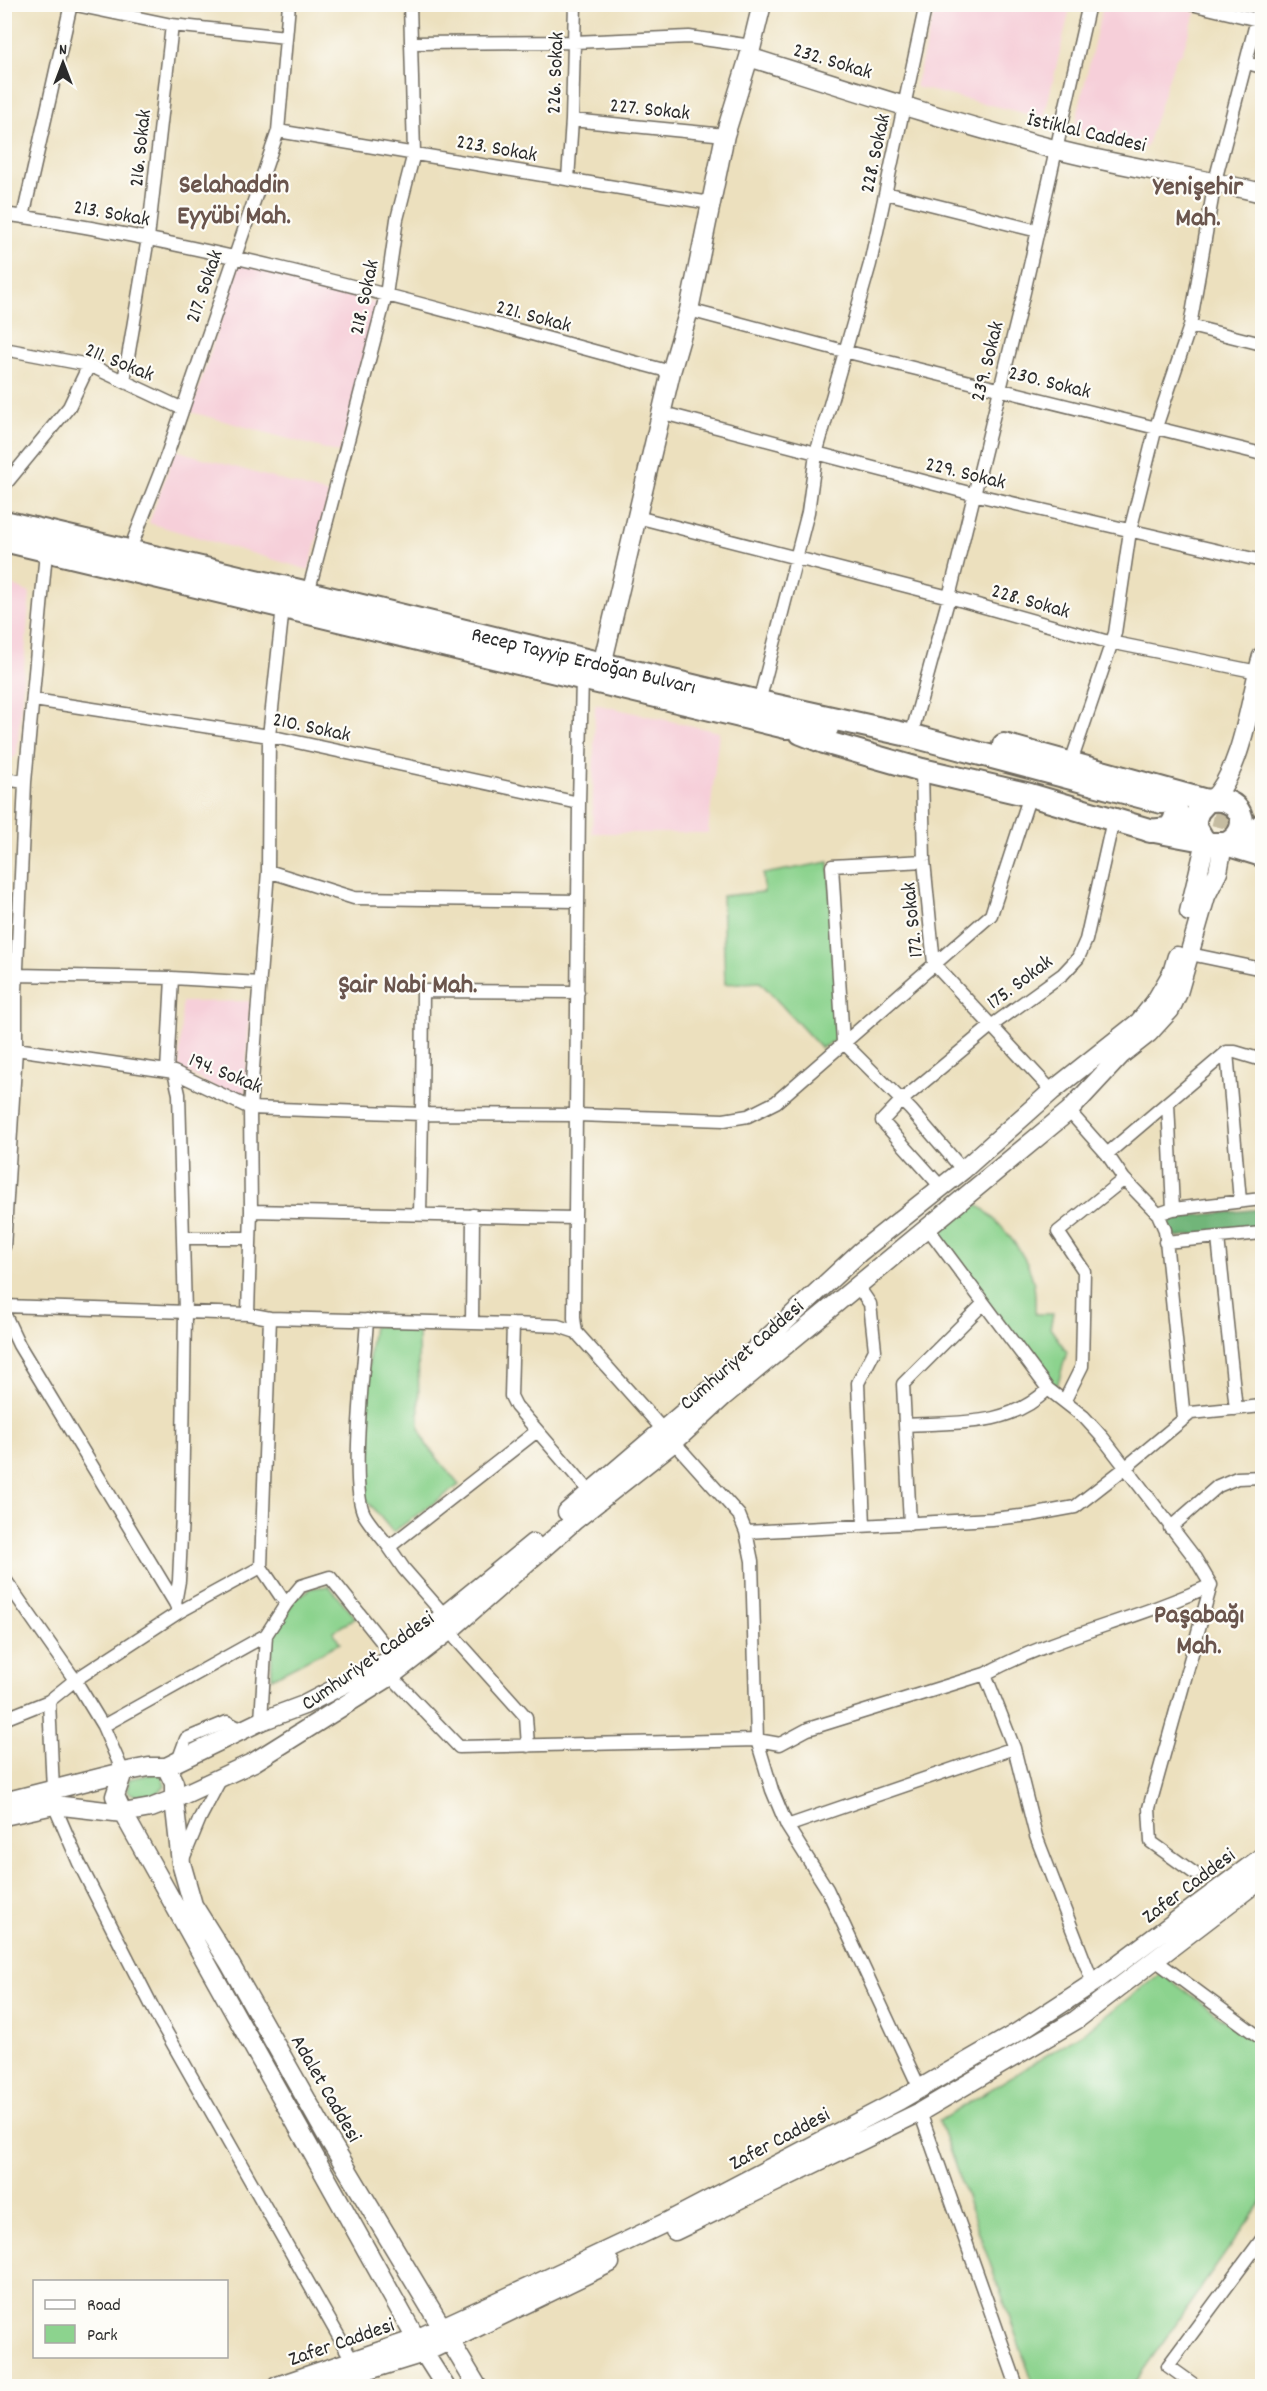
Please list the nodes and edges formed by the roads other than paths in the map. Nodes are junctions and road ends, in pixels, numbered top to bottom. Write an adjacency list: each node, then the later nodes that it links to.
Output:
1 (71, 4): 11 (street); 30 (street)
2 (289, 4): 12 (street, 217. Sokak)
3 (410, 4): 14 (street, 218. Sokak)
4 (575, 4): 13 (street, 226. Sokak)
5 (762, 4): 15 (main road)
6 (926, 4): 18 (street, 228. Sokak)
7 (1089, 4): 22 (street, 239. Sokak)
8 (1191, 4): 10 (street)
9 (1261, 4): 10 (street)
10 (1258, 20): 16 (street)
11 (172, 25): 12 (street); 32 (street, 216. Sokak)
12 (286, 37): 20 (street, 217. Sokak)
13 (574, 42): 14 (street); 15 (street); 19 (street, 226. Sokak)
14 (411, 43): 23 (street, 218. Sokak)
15 (750, 52): 18 (main road, 232. Sokak); 21 (main road)
16 (1247, 63): 17 (street); 25 (street)
17 (1263, 66)
18 (903, 106): 22 (main road, İstiklal Caddesi); 26 (street, 228. Sokak)
19 (572, 120): 21 (street, 227. Sokak); 24 (street, 226. Sokak)
20 (278, 131): 23 (street, 223. Sokak); 33 (street, 217. Sokak)
21 (725, 135): 28 (main road)
22 (1056, 150): 25 (main road, İstiklal Caddesi); 31 (street, 239. Sokak)
23 (414, 153): 24 (street, 223. Sokak); 34 (street, 218. Sokak)
24 (568, 179): 28 (street, 223. Sokak)
25 (1215, 182): 27 (main road, İstiklal Caddesi); 36 (street)
26 (886, 193): 31 (street); 39 (street, 228. Sokak)
27 (1263, 193)
28 (710, 203): 35 (main road)
29 (4, 214): 30 (street, 213. Sokak)
30 (23, 217): 32 (street, 213. Sokak)
31 (1038, 231): 43 (street, 239. Sokak)
32 (148, 238): 33 (street, 213. Sokak); 42 (street, 216. Sokak)
33 (234, 257): 34 (street, 213. Sokak); 44 (street, 217. Sokak)
34 (386, 295): 41 (street, 221. Sokak); 61 (street, 218. Sokak)
35 (689, 310): 39 (street, 230. Sokak); 41 (main road)
36 (1190, 326): 37 (street); 46 (street)
37 (1263, 344)
38 (4, 349): 40 (street, 211. Sokak)
39 (844, 351): 43 (street, 230. Sokak); 47 (street, 228. Sokak)
40 (89, 365): 42 (street, 211. Sokak); 49 (street)
41 (671, 372): 45 (main road)
42 (124, 381): 44 (street, 211. Sokak)
43 (999, 389): 46 (street, 230. Sokak); 50 (street, 239. Sokak)
44 (183, 409): 55 (street, 217. Sokak)
45 (663, 412): 47 (street, 229. Sokak); 52 (main road)
46 (1156, 427): 48 (street, 230. Sokak); 54 (street)
47 (816, 454): 50 (street, 229. Sokak); 58 (street, 228. Sokak)
48 (1263, 454)
49 (4, 486)
50 (974, 494): 54 (street, 229. Sokak); 63 (street, 239. Sokak)
51 (4, 509): 55 (highway)
52 (637, 517): 58 (street, 228. Sokak); 65 (main road)
53 (4, 522): 62 (highway, Recep Tayyip Erdoğan Bulvarı)
54 (1130, 531): 59 (street, 229. Sokak); 64 (street)
55 (134, 539): 62 (highway)
56 (4, 540): 62 (highway, Recep Tayyip Erdoğan Bulvarı)
57 (4, 553): 60 (highway)
58 (795, 558): 63 (street, 228. Sokak); 69 (street, 228. Sokak)
59 (1263, 561)
60 (45, 563): 62 (highway); 68 (street)
61 (308, 593): 62 (highway, Recep Tayyip Erdoğan Bulvarı); 65 (highway, Recep Tayyip Erdoğan Bulvarı)
62 (270, 597): 67 (highway, Recep Tayyip Erdoğan Bulvarı); 72 (street)
63 (949, 597): 64 (street, 228. Sokak); 70 (street, 239. Sokak)
64 (1112, 642): 66 (street, 228. Sokak); 73 (street)
65 (602, 665): 69 (highway, Recep Tayyip Erdoğan Bulvarı)
66 (1261, 668): 78 (main road); 80 (main road)
67 (582, 678): 71 (highway, Recep Tayyip Erdoğan Bulvarı); 79 (street)
68 (34, 700): 72 (street, 210. Sokak); 76 (street)
69 (759, 702): 70 (highway); 81 (highway, Recep Tayyip Erdoğan Bulvarı)
70 (914, 725): 73 (highway)
71 (786, 727): 74 (highway); 81 (highway, Recep Tayyip Erdoğan Bulvarı)
72 (269, 736): 79 (street, 210. Sokak); 88 (street)
73 (1071, 762): 81 (highway)
74 (922, 770): 77 (highway); 87 (street, 172. Sokak)
75 (4, 779): 76 (street)
76 (25, 782): 93 (street)
77 (1030, 795): 83 (highway); 91 (street, 194. Sokak)
78 (1210, 800): 80 (highway); 81 (highway); 85 (highway)
79 (579, 803): 89 (street)
80 (1236, 807): 82 (highway); 85 (highway)
81 (1160, 809): 83 (highway); 85 (highway)
82 (1263, 813)
83 (1113, 820): 98 (street, 175. Sokak)
84 (1263, 825): 86 (highway)
85 (1214, 843): 86 (highway); 90 (main road, Cumhuriyet Caddesi); 104 (main road, Cumhuriyet Caddesi)
86 (1263, 853)
87 (924, 861): 91 (street, 172. Sokak); 99 (street)
88 (268, 872): 89 (street); 95 (street)
89 (578, 901): 97 (street)
90 (1190, 954): 92 (street); 108 (main road, Cumhuriyet Caddesi)
91 (934, 964): 98 (street, 172. Sokak); 99 (street, 194. Sokak)
92 (1263, 969)
93 (16, 975): 94 (street); 96 (street)
94 (172, 978): 95 (street); 103 (street)
95 (260, 983): 107 (street)
96 (10, 992): 100 (street)
97 (578, 992): 109 (street); 110 (street)
98 (992, 1026): 104 (street, 172. Sokak); 105 (street, 175. Sokak)
99 (843, 1042): 105 (street); 110 (street, 194. Sokak)
100 (16, 1048): 103 (street, 194. Sokak); 114 (street)
101 (1227, 1052): 102 (street); 106 (street); 117 (street)
102 (1263, 1059)
103 (171, 1071): 107 (street, 194. Sokak); 126 (street)
104 (1052, 1091): 112 (main road, Cumhuriyet Caddesi)
105 (901, 1101): 112 (street); 115 (street, 175. Sokak)
106 (1168, 1103): 111 (street); 118 (street)
107 (250, 1108): 109 (street, 194. Sokak); 119 (street)
108 (1069, 1111): 111 (street); 124 (main road, Cumhuriyet Caddesi)
109 (422, 1114): 110 (street, 194. Sokak); 120 (street)
110 (577, 1115): 123 (street)
111 (1107, 1154): 113 (street)
112 (963, 1170): 115 (main road, Cumhuriyet Caddesi)
113 (1124, 1179): 121 (street); 143 (street)
114 (6, 1181): 130 (street)
115 (941, 1187): 149 (main road, Cumhuriyet Caddesi)
116 (1263, 1199): 117 (street)
117 (1240, 1201): 118 (street)
118 (1173, 1209): 121 (street)
119 (250, 1211): 120 (street); 127 (street)
120 (420, 1214): 122 (street)
121 (1158, 1214): 129 (street)
122 (473, 1215): 123 (street); 139 (street)
123 (574, 1218): 141 (street)
124 (927, 1227): 131 (main road, Cumhuriyet Caddesi); 132 (street)
125 (1263, 1233): 128 (street)
126 (183, 1238): 127 (street); 134 (street)
127 (250, 1238): 136 (street)
128 (1218, 1238): 129 (street); 145 (street)
129 (1165, 1242): 146 (street)
130 (4, 1247)
131 (857, 1285): 149 (main road, Cumhuriyet Caddesi); 154 (street)
132 (983, 1304): 142 (street); 147 (street)
133 (4, 1306): 134 (street)
134 (185, 1312): 136 (street); 162 (street)
135 (4, 1313): 162 (street)
136 (248, 1314): 137 (street)
137 (270, 1318): 138 (street); 158 (street)
138 (367, 1320): 139 (street); 157 (street)
139 (472, 1323): 140 (street)
140 (513, 1324): 141 (street); 148 (street)
141 (576, 1332): 149 (street)
142 (1048, 1389): 143 (street); 147 (street)
143 (1065, 1400): 150 (street)
144 (1263, 1407): 145 (street)
145 (1236, 1409): 146 (street)
146 (1184, 1419): 150 (street)
147 (905, 1425): 153 (street)
148 (537, 1431): 152 (street); 157 (street)
149 (669, 1436): 152 (main road, Cumhuriyet Caddesi); 156 (street); 163 (main road, Cumhuriyet Caddesi)
150 (1125, 1468): 153 (street); 155 (street)
151 (1263, 1477): 155 (street)
152 (590, 1492): 163 (main road, Cumhuriyet Caddesi)
153 (910, 1524): 154 (street)
154 (864, 1525): 156 (street)
155 (1170, 1528): 160 (street)
156 (746, 1532): 174 (street)
157 (389, 1547): 163 (street)
158 (261, 1567): 161 (street); 162 (street)
159 (4, 1578): 169 (street)
160 (1211, 1585): 167 (street); 188 (street)
161 (286, 1604): 164 (street); 165 (street)
162 (177, 1607): 169 (street)
163 (447, 1624): 165 (main road, Cumhuriyet Caddesi); 168 (main road, Cumhuriyet Caddesi); 175 (street)
164 (266, 1635): 172 (street); 173 (street)
165 (394, 1657): 166 (main road, Cumhuriyet Caddesi)
166 (370, 1670): 168 (street); 172 (main road, Cumhuriyet Caddesi)
167 (985, 1674): 174 (street); 176 (street)
168 (391, 1676): 175 (street); 179 (main road, Cumhuriyet Caddesi)
169 (75, 1680): 170 (street); 173 (street)
170 (49, 1701): 171 (street); 180 (street)
171 (4, 1719)
172 (261, 1721): 177 (main road, Cumhuriyet Caddesi)
173 (103, 1726): 178 (street)
174 (757, 1740): 175 (street); 185 (street)
175 (528, 1746)
176 (1014, 1748): 185 (street); 191 (street)
177 (172, 1764): 178 (main road, Cumhuriyet Caddesi); 181 (main road, Adalet Caddesi)
178 (123, 1772): 180 (main road); 183 (main road)
179 (223, 1774): 181 (main road, Cumhuriyet Caddesi); 187 (street)
180 (54, 1798): 182 (main road); 183 (main road); 184 (main road); 198 (street)
181 (174, 1798): 183 (main road, Cumhuriyet Caddesi); 187 (main road, Adalet Caddesi)
182 (4, 1802)
183 (123, 1813): 197 (main road, Adalet Caddesi)
184 (4, 1816)
185 (787, 1826): 193 (street)
186 (1263, 1857): 191 (main road, Zafer Caddesi)
187 (181, 1863): 196 (main road, Adalet Caddesi)
188 (1194, 1873)
189 (1263, 1878): 190 (main road, Zafer Caddesi)
190 (1155, 1960): 192 (street); 194 (main road, Zafer Caddesi)
191 (1093, 1983): 193 (main road, Zafer Caddesi)
192 (1263, 2039)
193 (920, 2089): 196 (main road, Zafer Caddesi)
194 (920, 2112): 196 (main road, Zafer Caddesi); 203 (street)
195 (1263, 2239): 204 (street)
196 (445, 2334): 197 (main road, Zafer Caddesi); 202 (main road, Adalet Caddesi)
197 (420, 2346): 198 (main road, Zafer Caddesi); 201 (main road, Adalet Caddesi)
198 (356, 2367): 199 (main road, Zafer Caddesi); 200 (main road, Zafer Caddesi)
199 (277, 2386)
200 (317, 2386)
201 (446, 2386)
202 (477, 2386)
203 (1017, 2386)
204 (1196, 2386)

